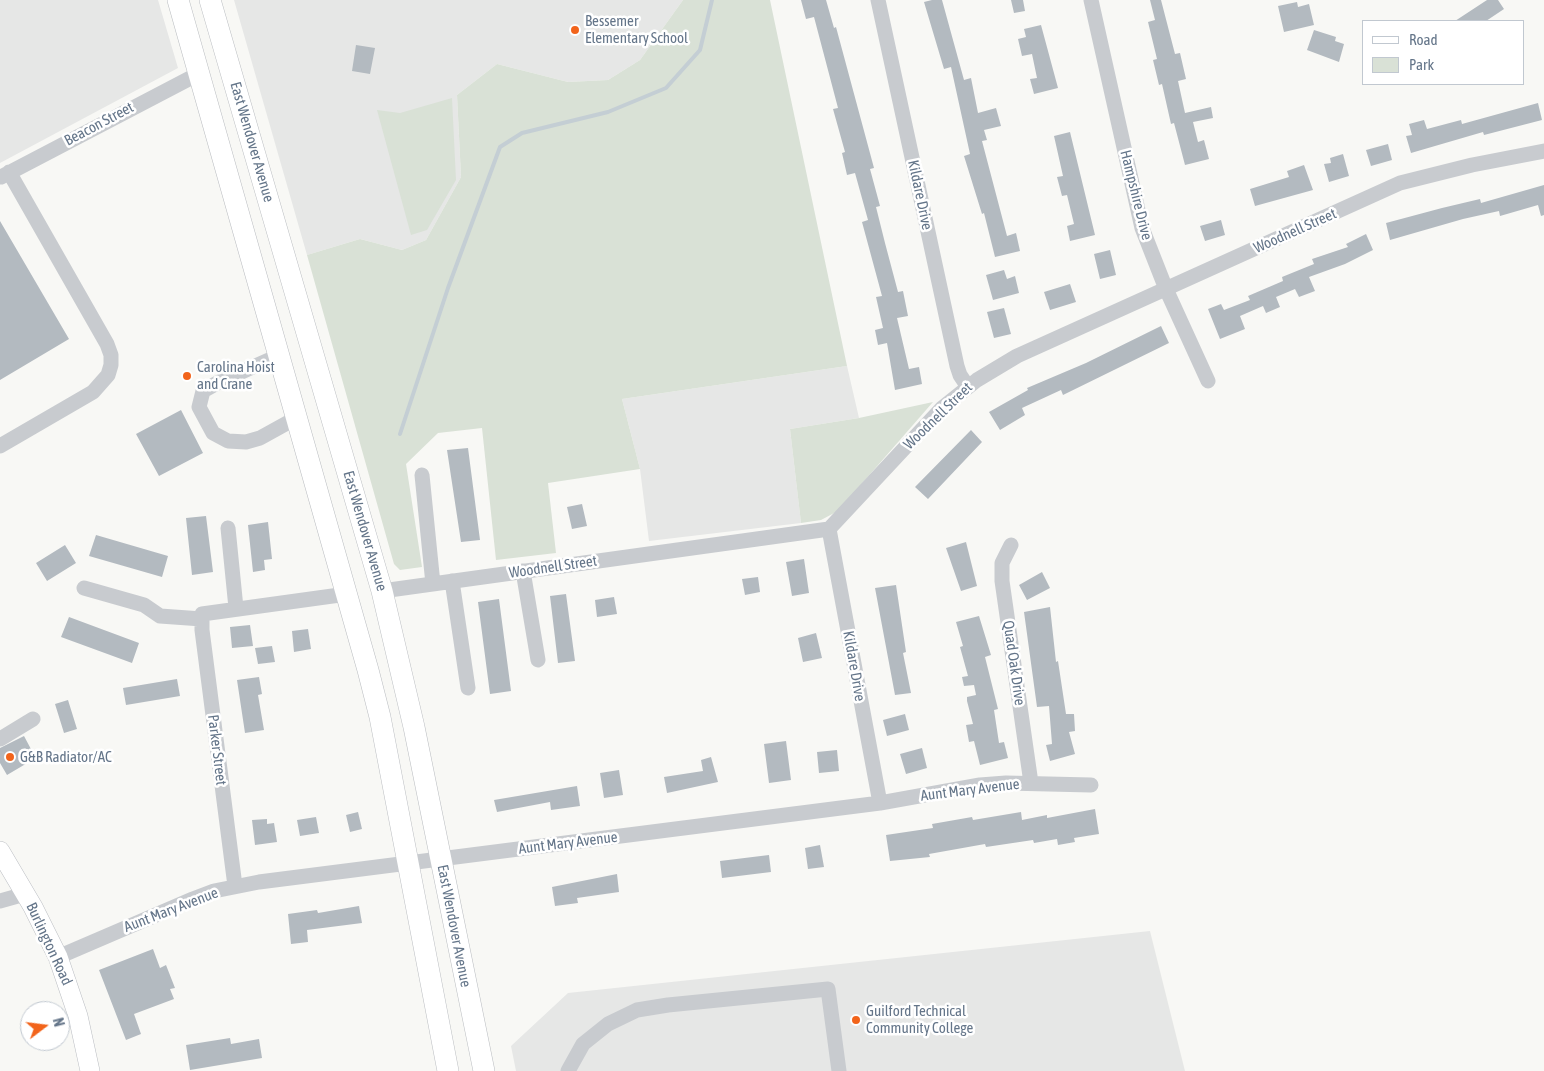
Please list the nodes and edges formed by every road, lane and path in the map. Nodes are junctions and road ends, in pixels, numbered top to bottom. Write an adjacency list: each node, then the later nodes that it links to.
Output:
1 (178, 0): 5 (highway, East Wendover Avenue)
2 (210, 0): 22 (highway, East Wendover Avenue)
3 (878, 0): 11 (street, Kildare Drive)
4 (1091, 0): 8 (street, Hampshire Drive)
5 (200, 73): 7 (street, Beacon Street); 9 (highway, East Wendover Avenue)
6 (1544, 151): 8 (street, Woodnell Street)
7 (4, 175): 13 (street)
8 (1166, 289): 10 (street, Hampshire Drive); 11 (street, Woodnell Street)
9 (280, 355): 12 (highway, East Wendover Avenue); 12 (street)
10 (1208, 381)
11 (968, 387): 16 (street, Woodnell Street)
12 (298, 417): 23 (highway, East Wendover Avenue)
13 (0, 446)
14 (422, 475): 20 (street)
15 (228, 528): 24 (street)
16 (829, 529): 18 (street, Woodnell Street); 32 (street, Kildare Drive)
17 (1011, 545): 30 (street, Quad Oak Drive)
18 (523, 571): 19 (street, Woodnell Street); 26 (street)
19 (452, 581): 20 (street, Woodnell Street); 27 (street)
20 (433, 584): 22 (street, Woodnell Street)
21 (84, 588): 25 (street)
22 (382, 591): 34 (highway, East Wendover Avenue)
23 (347, 594): 24 (street); 35 (highway, East Wendover Avenue)
24 (236, 608): 25 (street)
25 (202, 616): 36 (street, Parker Street)
26 (538, 660)
27 (468, 688)
28 (33, 719): 29 (street)
29 (0, 739)
30 (1031, 783): 31 (street, Aunt Mary Avenue); 32 (street, Aunt Mary Avenue)
31 (1092, 785)
32 (880, 802): 34 (street, Aunt Mary Avenue)
33 (0, 851): 37 (main road, Burlington Road)
34 (441, 859): 35 (street, Aunt Mary Avenue); 42 (highway, East Wendover Avenue)
35 (408, 864): 36 (street, Aunt Mary Avenue); 41 (highway, East Wendover Avenue)
36 (235, 886): 39 (street, Aunt Mary Avenue)
37 (25, 894): 38 (street); 39 (main road, Burlington Road)
38 (0, 901)
39 (58, 957): 40 (main road, Burlington Road)
40 (90, 1071)
41 (448, 1071)
42 (484, 1071)
43 (568, 1071): 44 (street)
44 (839, 1071)

